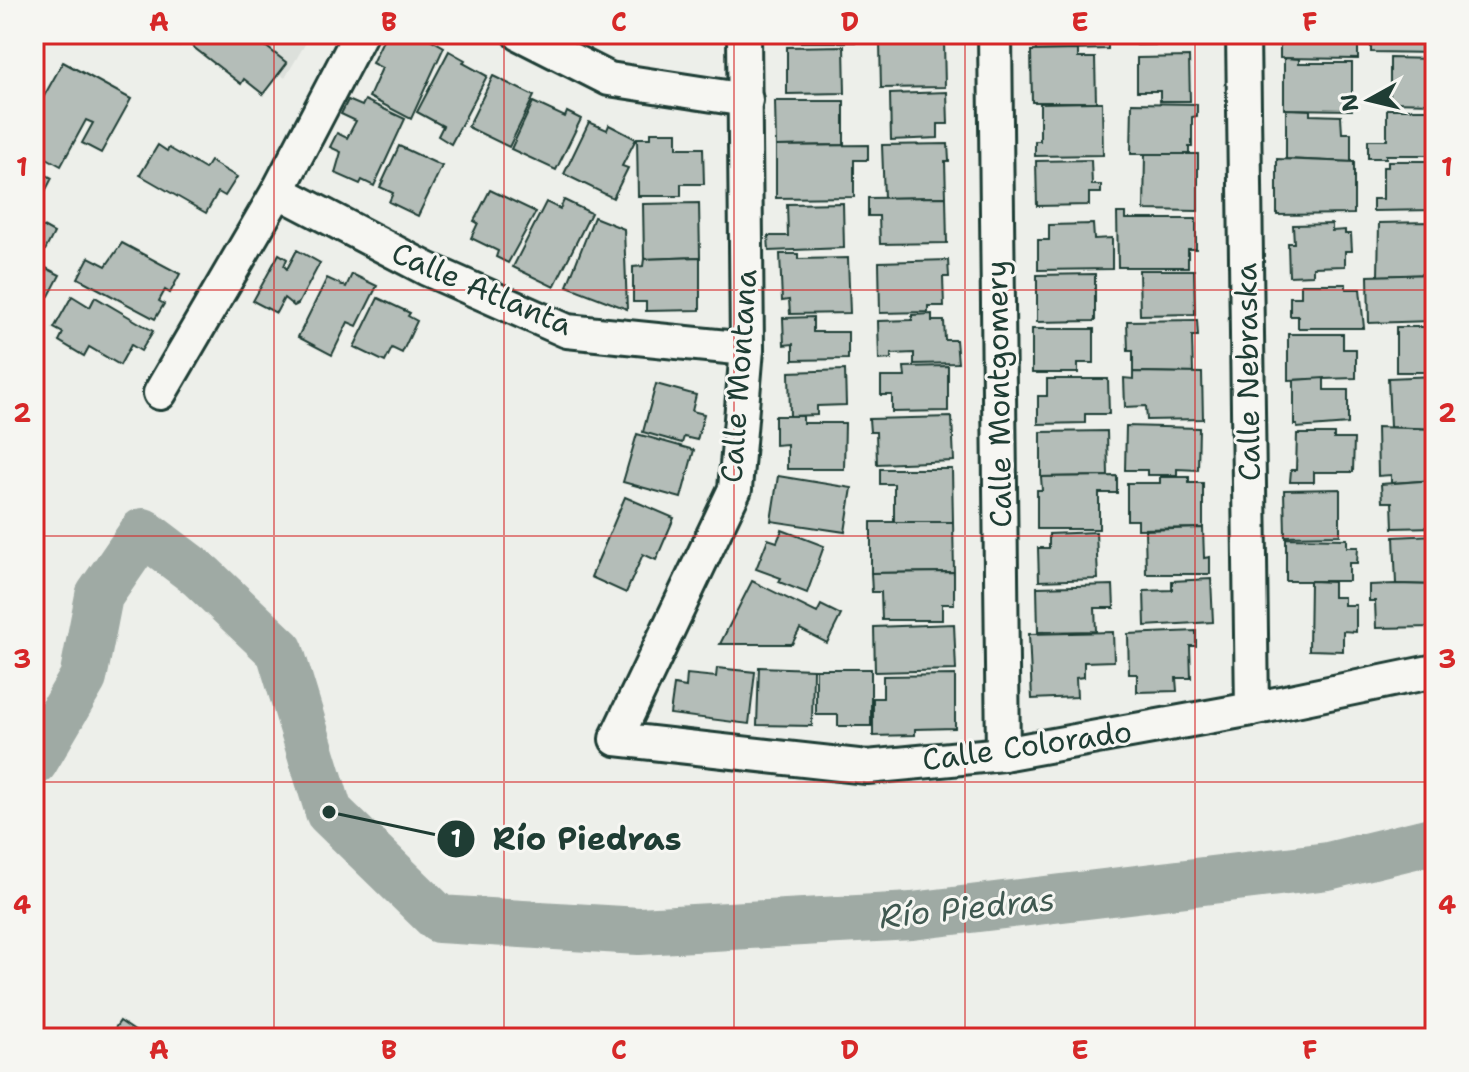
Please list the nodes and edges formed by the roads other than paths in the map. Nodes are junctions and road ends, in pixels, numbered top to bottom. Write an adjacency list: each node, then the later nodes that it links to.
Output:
1 (360, 34): 7 (street)
2 (520, 34): 6 (street)
3 (744, 34): 6 (street, Calle Montana)
4 (995, 34): 13 (street, Calle Montgomery)
5 (1243, 34): 11 (street, Calle Nebraska)
6 (746, 100): 8 (street, Calle Montana)
7 (278, 191): 8 (street, Calle Atlanta); 9 (street)
8 (747, 349): 12 (street, Calle Montana)
9 (160, 393)
10 (1435, 671): 11 (street, Calle Colorado)
11 (1252, 709): 13 (street, Calle Colorado)
12 (616, 739): 13 (street, Calle Colorado)
13 (1003, 754)

